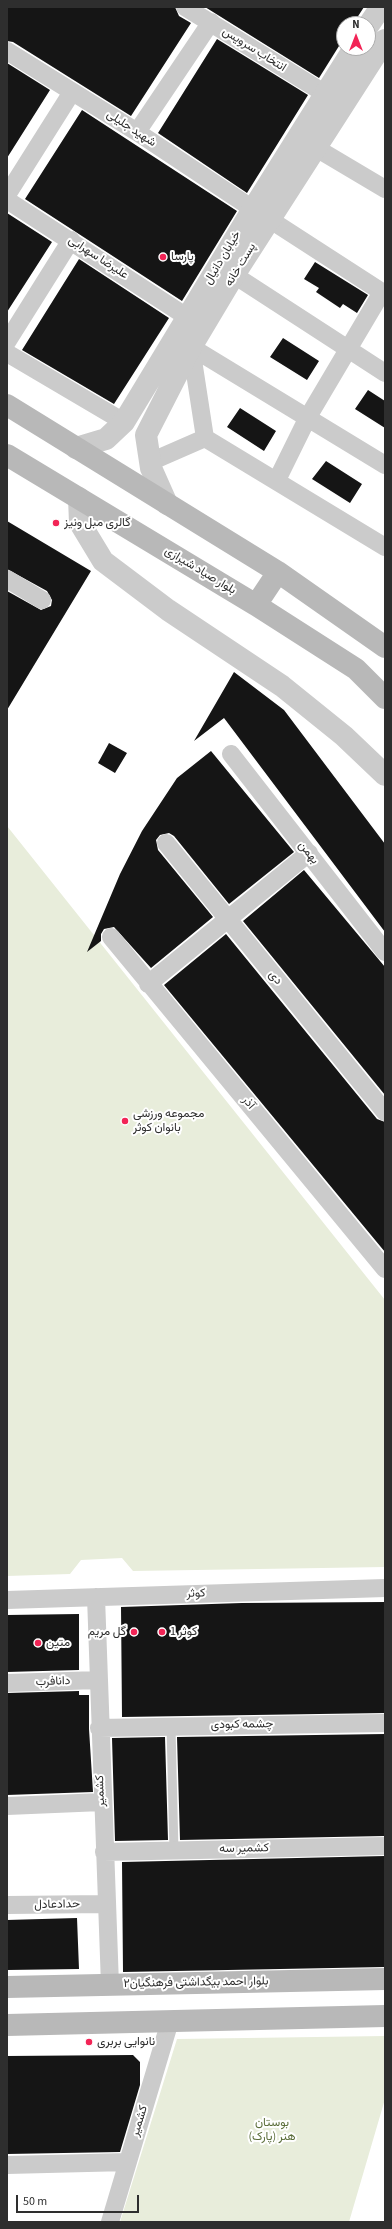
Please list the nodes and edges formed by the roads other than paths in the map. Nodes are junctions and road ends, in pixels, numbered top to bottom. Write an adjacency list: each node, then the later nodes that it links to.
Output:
1 (185, 7): 4 (street, انتخاب سرویس)
2 (381, 7): 3 (street)
3 (375, 16)
4 (211, 22): 9 (street, انتخاب سرویس); 10 (street)
5 (385, 40): 11 (street, پست خانه)
6 (7, 51): 8 (street, شهید جلیلی)
7 (349, 56): 9 (street, خیابان دانیال)
8 (72, 92): 10 (street, شهید جلیلی); 13 (street)
9 (324, 93): 15 (street, خیابان دانیال)
10 (137, 132): 15 (street, شهید جلیلی)
11 (316, 148): 12 (street); 15 (street, پست خانه)
12 (385, 189)
13 (7, 195)
14 (7, 200): 16 (street, علیرضا سهرابی)
15 (261, 214): 17 (street, پست خانه); 18 (street, شهید جلیلی); 19 (street, خیابان دانیال)
16 (71, 240): 19 (street, علیرضا سهرابی); 20 (street)
17 (234, 275): 21 (street, پست خانه); 22 (street)
18 (384, 293): 22 (street)
19 (187, 317): 27 (street, خیابان دانیال)
20 (7, 342)
21 (191, 347): 26 (street); 28 (street, پست خانه); 29 (street)
22 (350, 350): 24 (street); 26 (street)
23 (7, 353): 27 (street)
24 (385, 373)
25 (7, 405): 30 (main road)
26 (308, 417): 33 (street); 34 (street)
27 (124, 422): 28 (street); 30 (street, خیابان دانیال)
28 (146, 434): 32 (street)
29 (205, 438): 32 (street); 34 (street)
30 (76, 448): 36 (main road)
31 (7, 455): 35 (main road, بلوار صیاد شیرازی)
32 (150, 462): 36 (street)
33 (385, 465)
34 (277, 480): 37 (street)
35 (79, 498): 41 (main road, بلوار صیاد شیرازی); 45 (street)
36 (167, 504): 38 (main road)
37 (385, 547)
38 (278, 572): 41 (main road); 42 (main road)
39 (7, 579): 40 (street)
40 (42, 600)
41 (256, 605): 43 (main road, بلوار صیاد شیرازی)
42 (385, 647)
43 (385, 698)
44 (231, 754): 47 (street, بهمن)
45 (385, 775)
46 (166, 843): 48 (street, دی)
47 (309, 853): 48 (street); 50 (street, بهمن)
48 (227, 919): 51 (street); 52 (street, دی)
49 (111, 937): 51 (street, آذر)
50 (385, 952)
51 (148, 984): 53 (street, آذر)
52 (385, 1112)
53 (385, 1269)
54 (385, 1588): 55 (street, کوثر)
55 (96, 1597): 56 (street, کوثر); 57 (street, کشمیر)
56 (7, 1600)
57 (98, 1680): 58 (street, دانافرب); 61 (street, کشمیر)
58 (7, 1683)
59 (385, 1723): 60 (street, چشمه کبودی)
60 (171, 1727): 61 (street, چشمه کبودی); 65 (lane)
61 (99, 1728): 62 (street, کشمیر)
62 (102, 1802): 63 (street); 66 (street, کشمیر)
63 (7, 1806)
64 (385, 1846): 65 (street, کشمیر سه)
65 (174, 1851): 66 (street, کشمیر سه)
66 (104, 1852): 67 (street, کشمیر)
67 (106, 1904): 68 (street, حدادعادل); 70 (street, کشمیر)
68 (7, 1906)
69 (385, 1979): 70 (main road, بلوار احمد بیگداشتی فرهنگیان۲)
70 (110, 1984): 71 (main road, بلوار احمد بیگداشتی فرهنگیان۲)
71 (7, 1988)
72 (385, 2016): 73 (main road)
73 (170, 2020): 74 (main road); 75 (street, کشمیر)
74 (7, 2025)
75 (128, 2162): 76 (street); 77 (street, کشمیر)
76 (7, 2165)
77 (110, 2222)

